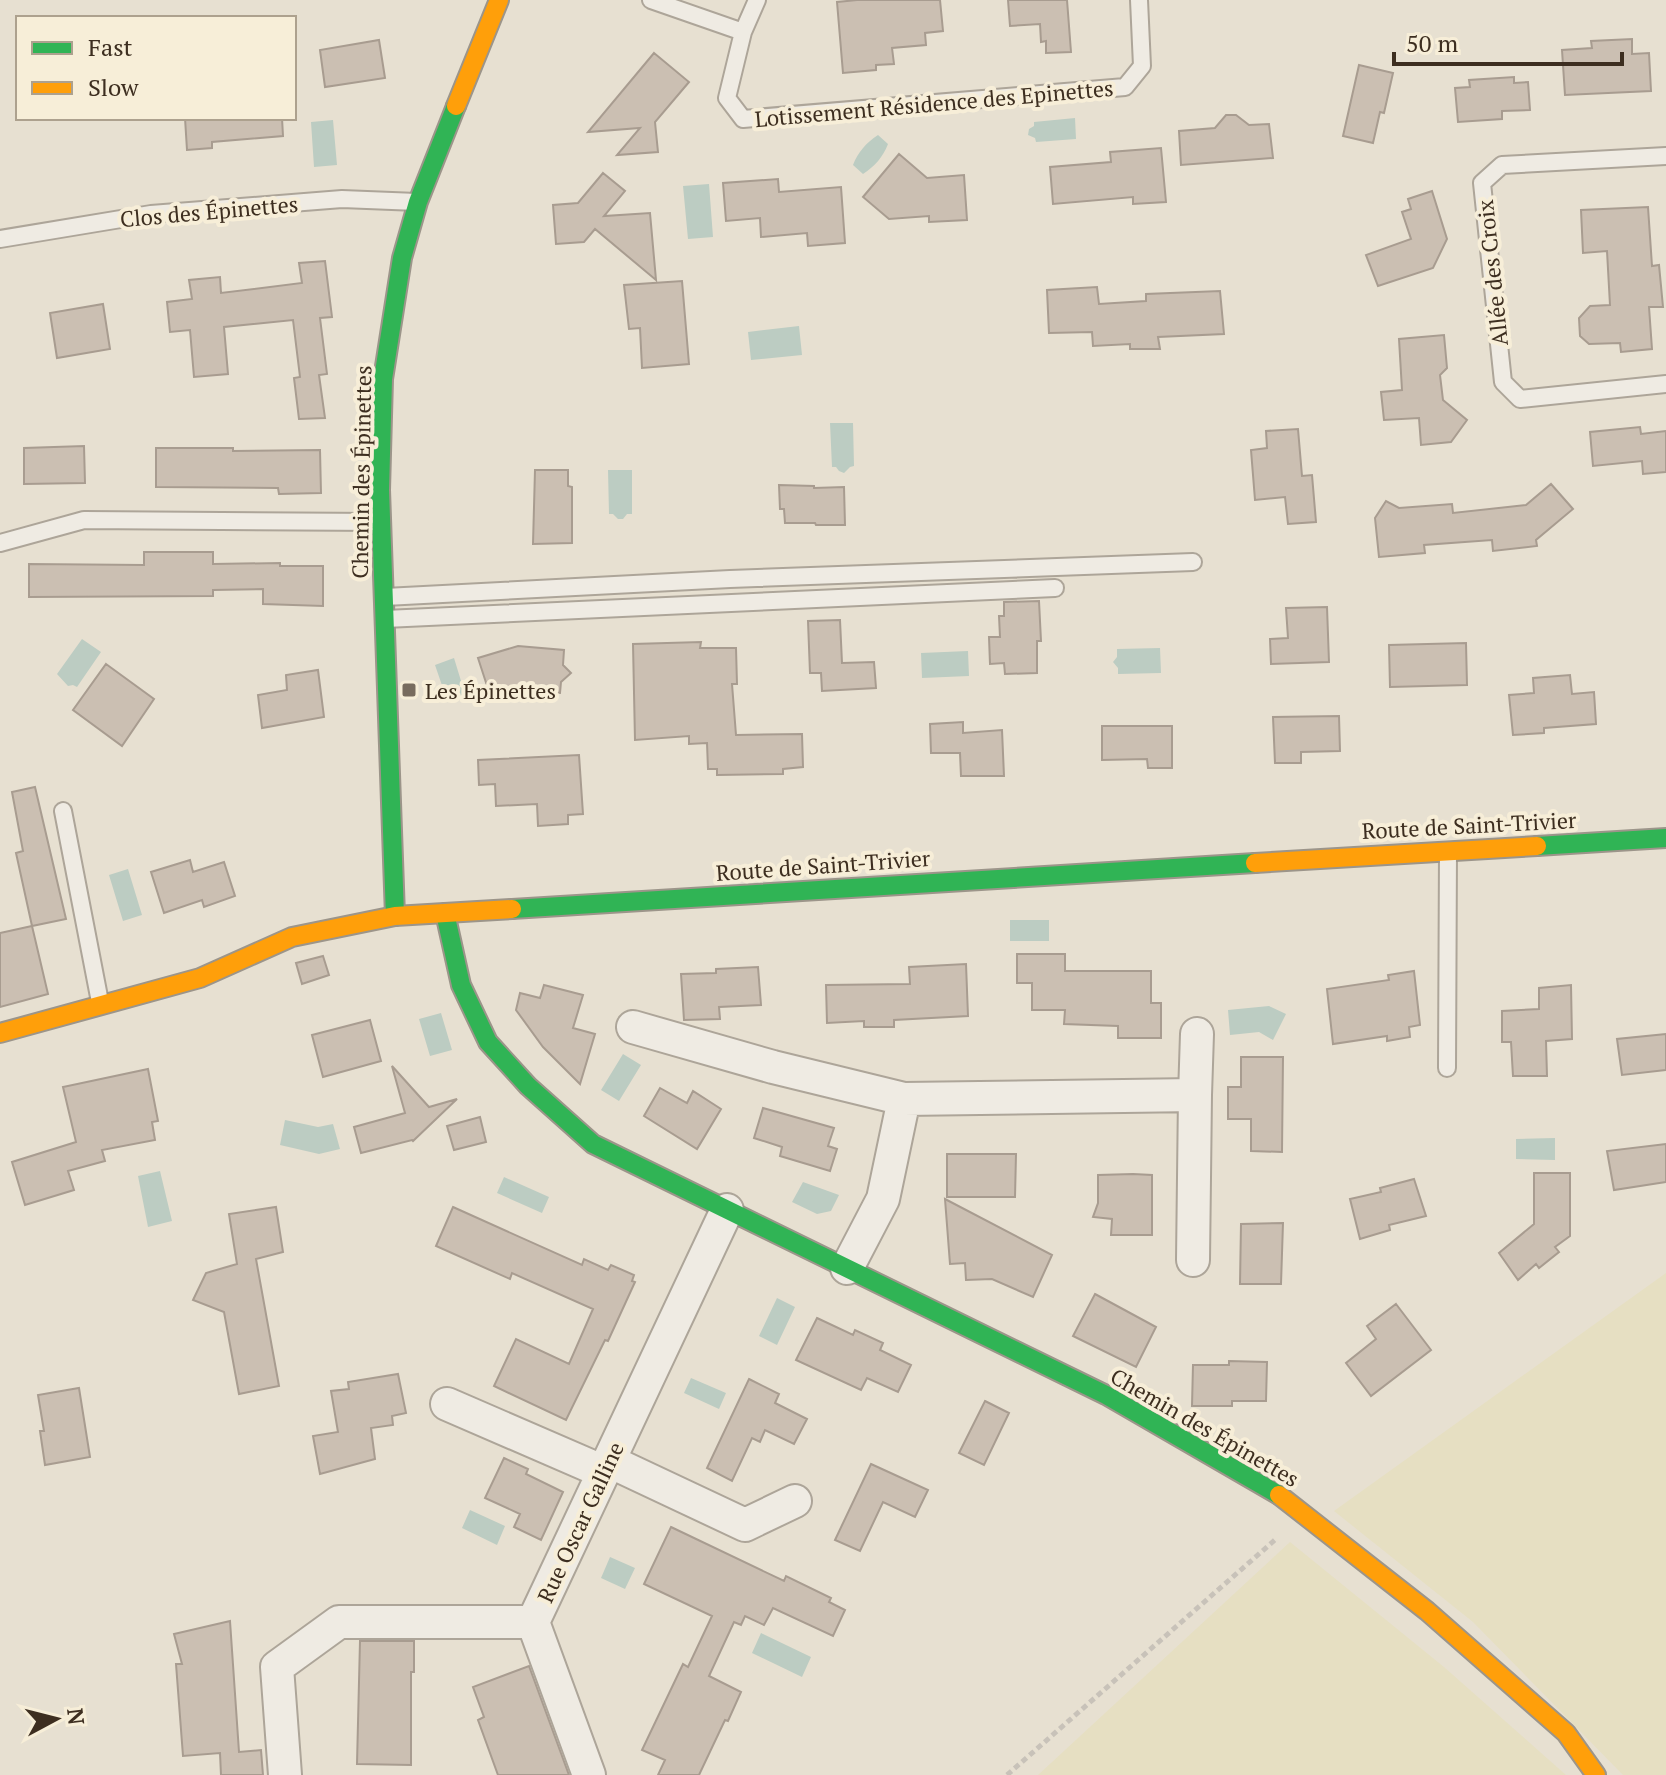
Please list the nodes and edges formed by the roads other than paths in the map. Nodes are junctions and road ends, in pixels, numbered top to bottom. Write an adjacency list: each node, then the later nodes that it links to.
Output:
1 (499, 0): 7 (street, Chemin des Épinettes)
2 (651, 0): 5 (lane)
3 (757, 0): 5 (lane)
4 (1139, 0): 5 (lane, Lotissement Résidence des Epinettes)
5 (743, 32)
6 (1666, 156): 9 (lane, Allée des Croix)
7 (418, 202): 8 (lane, Clos des Épinettes); 10 (street, Chemin des Épinettes)
8 (0, 239)
9 (1666, 384)
10 (381, 523): 11 (lane); 14 (street, Chemin des Épinettes)
11 (0, 543)
12 (1193, 562): 14 (lane)
13 (1055, 588): 15 (lane)
14 (384, 597): 15 (street, Chemin des Épinettes)
15 (385, 619): 20 (street, Chemin des Épinettes)
16 (63, 811): 21 (lane)
17 (1666, 838): 18 (street, Route de Saint-Trivier)
18 (1448, 851): 19 (street, Route de Saint-Trivier); 25 (lane)
19 (445, 913): 20 (street, Route de Saint-Trivier); 28 (street, Chemin des Épinettes)
20 (395, 916): 21 (street, Route de Saint-Trivier)
21 (101, 1004): 23 (street, Route de Saint-Trivier)
22 (633, 1027): 27 (street)
23 (0, 1033)
24 (1197, 1034): 26 (street)
25 (1447, 1068)
26 (1195, 1095): 27 (street); 29 (street)
27 (904, 1099): 30 (street)
28 (727, 1210): 30 (street, Chemin des Épinettes); 32 (street, Rue Oscar Galline)
29 (1193, 1260)
30 (847, 1268): 37 (street, Chemin des Épinettes)
31 (447, 1404): 32 (street)
32 (607, 1466): 33 (street); 34 (street, Rue Oscar Galline)
33 (795, 1501)
34 (533, 1622): 35 (street, Rue Oscar Galline); 36 (street)
35 (285, 1775)
36 (589, 1775)
37 (1596, 1775)

